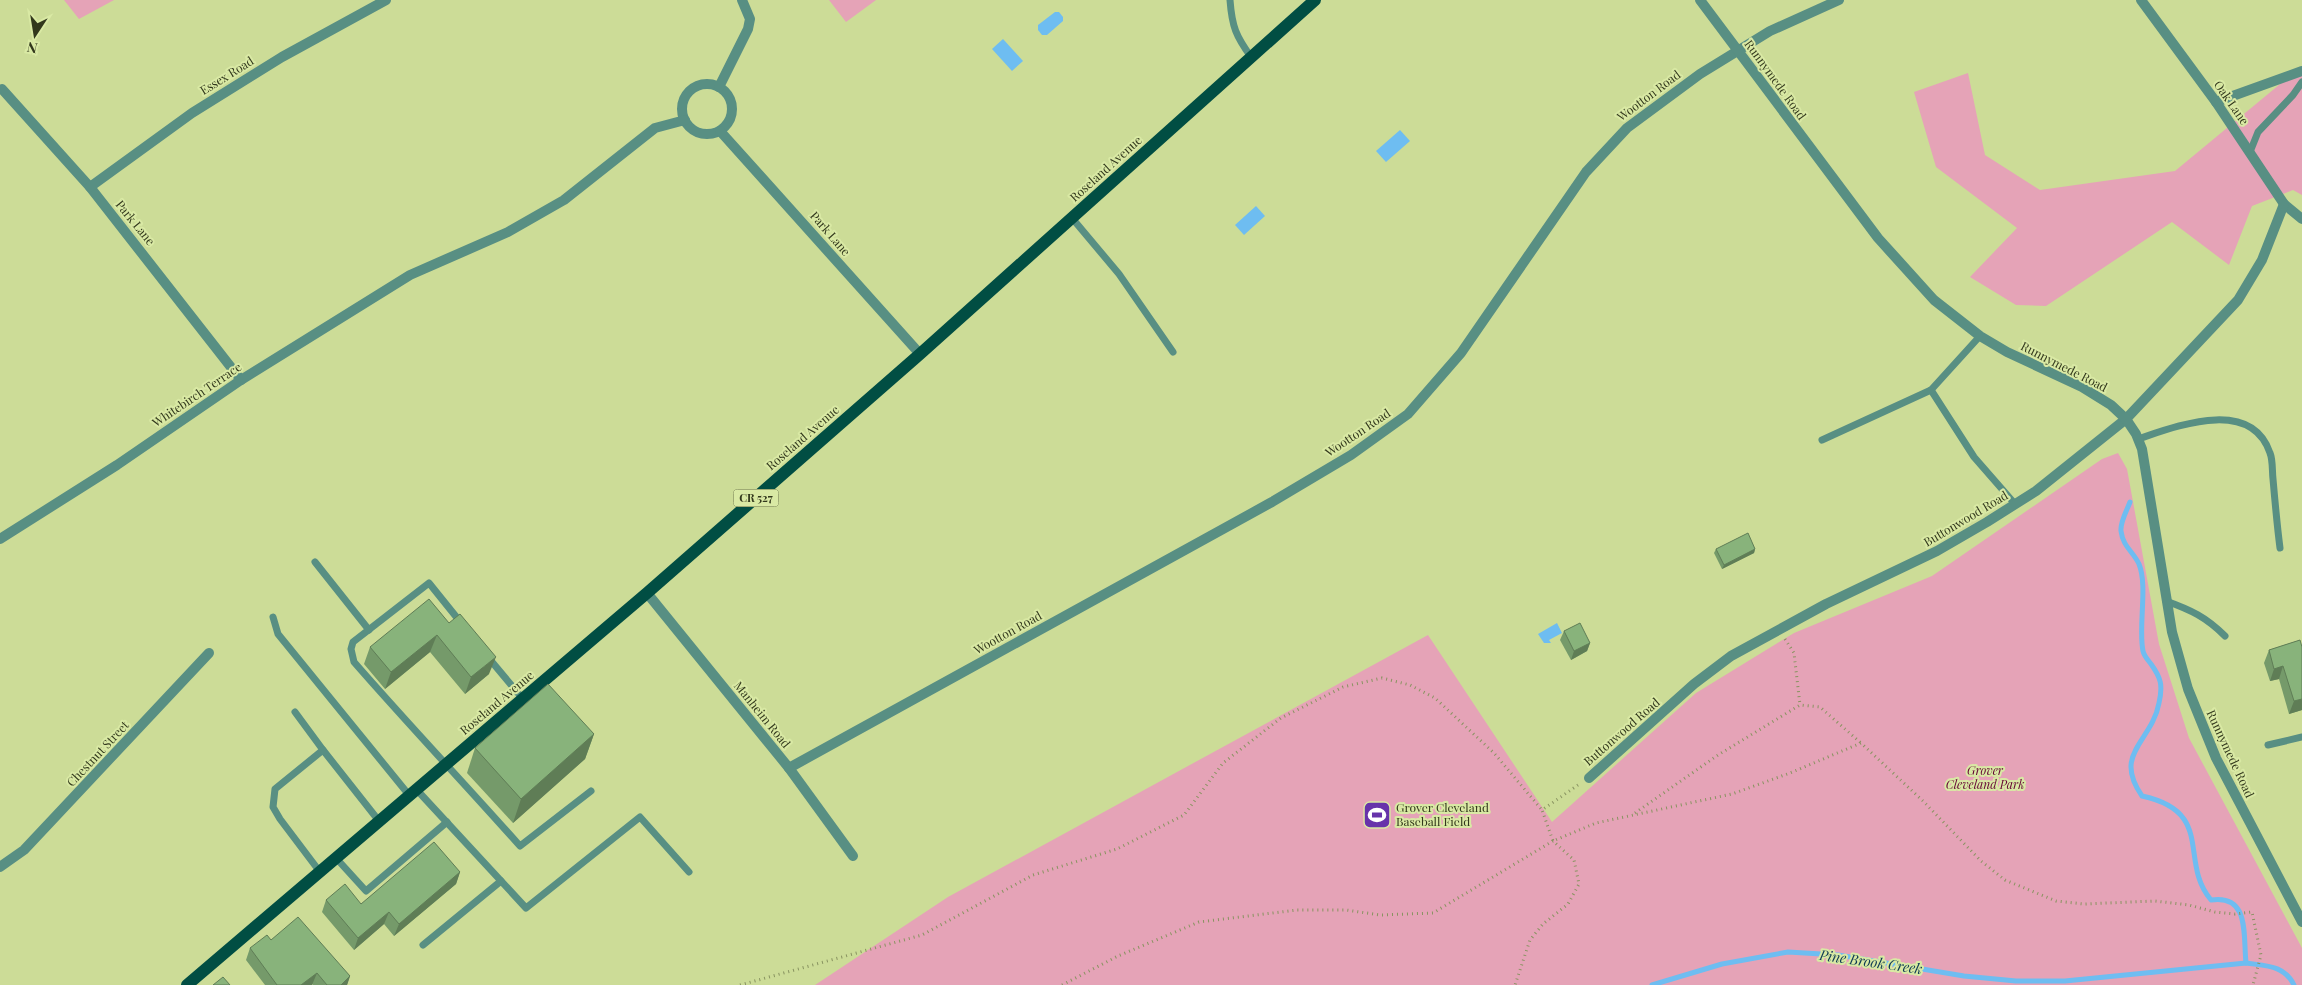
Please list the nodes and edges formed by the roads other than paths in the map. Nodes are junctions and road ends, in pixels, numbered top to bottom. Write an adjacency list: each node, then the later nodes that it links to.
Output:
1 (386, 0): 18 (street, Essex Road)
2 (742, 0): 12 (street)
3 (1230, 0): 9 (lane)
4 (1315, 0): 9 (main road, Roseland Avenue / CR 527)
5 (1700, 0): 8 (street, Runnymede Road)
6 (1839, 0): 8 (street, Wootton Road)
7 (2141, 0): 14 (street, Oak Lane)
8 (1739, 50): 22 (street, Runnymede Road); 48 (street, Wootton Road)
9 (1251, 57): 20 (main road, Roseland Avenue / CR 527)
10 (2302, 71): 14 (street)
11 (2302, 82): 17 (lane)
12 (719, 87): 15 (street); 16 (street)
13 (2, 89): 18 (street, Park Lane)
14 (2216, 102): 17 (street, Oak Lane)
15 (685, 120): 16 (street); 25 (street, Whitebirch Terrace)
16 (720, 130): 24 (street, Park Lane)
17 (2250, 152): 19 (street, Oak Lane)
18 (90, 187): 25 (street, Park Lane)
19 (2284, 204): 21 (street, Oak Lane); 27 (street, Buttonwood Road)
20 (1072, 218): 23 (lane); 24 (main road, Roseland Avenue / CR 527)
21 (2302, 219)
22 (1980, 336): 26 (lane); 27 (street, Runnymede Road)
23 (1173, 352)
24 (920, 354): 34 (main road, Roseland Avenue / CR 527)
25 (241, 380): 31 (street, Whitebirch Terrace)
26 (1931, 390): 29 (lane); 30 (lane)
27 (2126, 419): 28 (street, Runnymede Road); 30 (street, Buttonwood Road)
28 (2138, 439): 32 (lane); 35 (street, Runnymede Road)
29 (1822, 440)
30 (2015, 504): 49 (street, Buttonwood Road)
31 (0, 539)
32 (2280, 548)
33 (315, 562): 37 (lane)
34 (646, 593): 42 (main road, Roseland Avenue / CR 527); 48 (street, Manheim Road)
35 (2166, 601): 39 (lane); 60 (street, Runnymede Road)
36 (273, 617): 51 (lane)
37 (369, 630): 38 (lane); 47 (lane)
38 (466, 630)
39 (2225, 636)
40 (209, 653): 56 (street, Chestnut Street)
41 (485, 653): 42 (lane)
42 (523, 699): 47 (main road, Roseland Avenue / CR 527)
43 (295, 712): 46 (lane)
44 (2302, 738): 45 (lane)
45 (2268, 744)
46 (323, 750): 52 (lane); 57 (lane)
47 (447, 763): 50 (lane); 51 (main road, Roseland Avenue / CR 527)
48 (789, 768): 54 (street, Manheim Road)
49 (1589, 778)
50 (591, 791)
51 (413, 792): 52 (main road, Roseland Avenue / CR 527); 53 (lane)
52 (379, 821): 55 (main road, Roseland Avenue / CR 527)
53 (447, 822): 55 (lane); 59 (lane)
54 (853, 856)
55 (336, 858): 57 (main road, Roseland Avenue / CR 527)
56 (0, 867)
57 (320, 872): 62 (main road, Roseland Avenue / CR 527)
58 (689, 872): 59 (lane)
59 (501, 881): 61 (lane)
60 (2302, 922)
61 (423, 945)
62 (187, 985)

